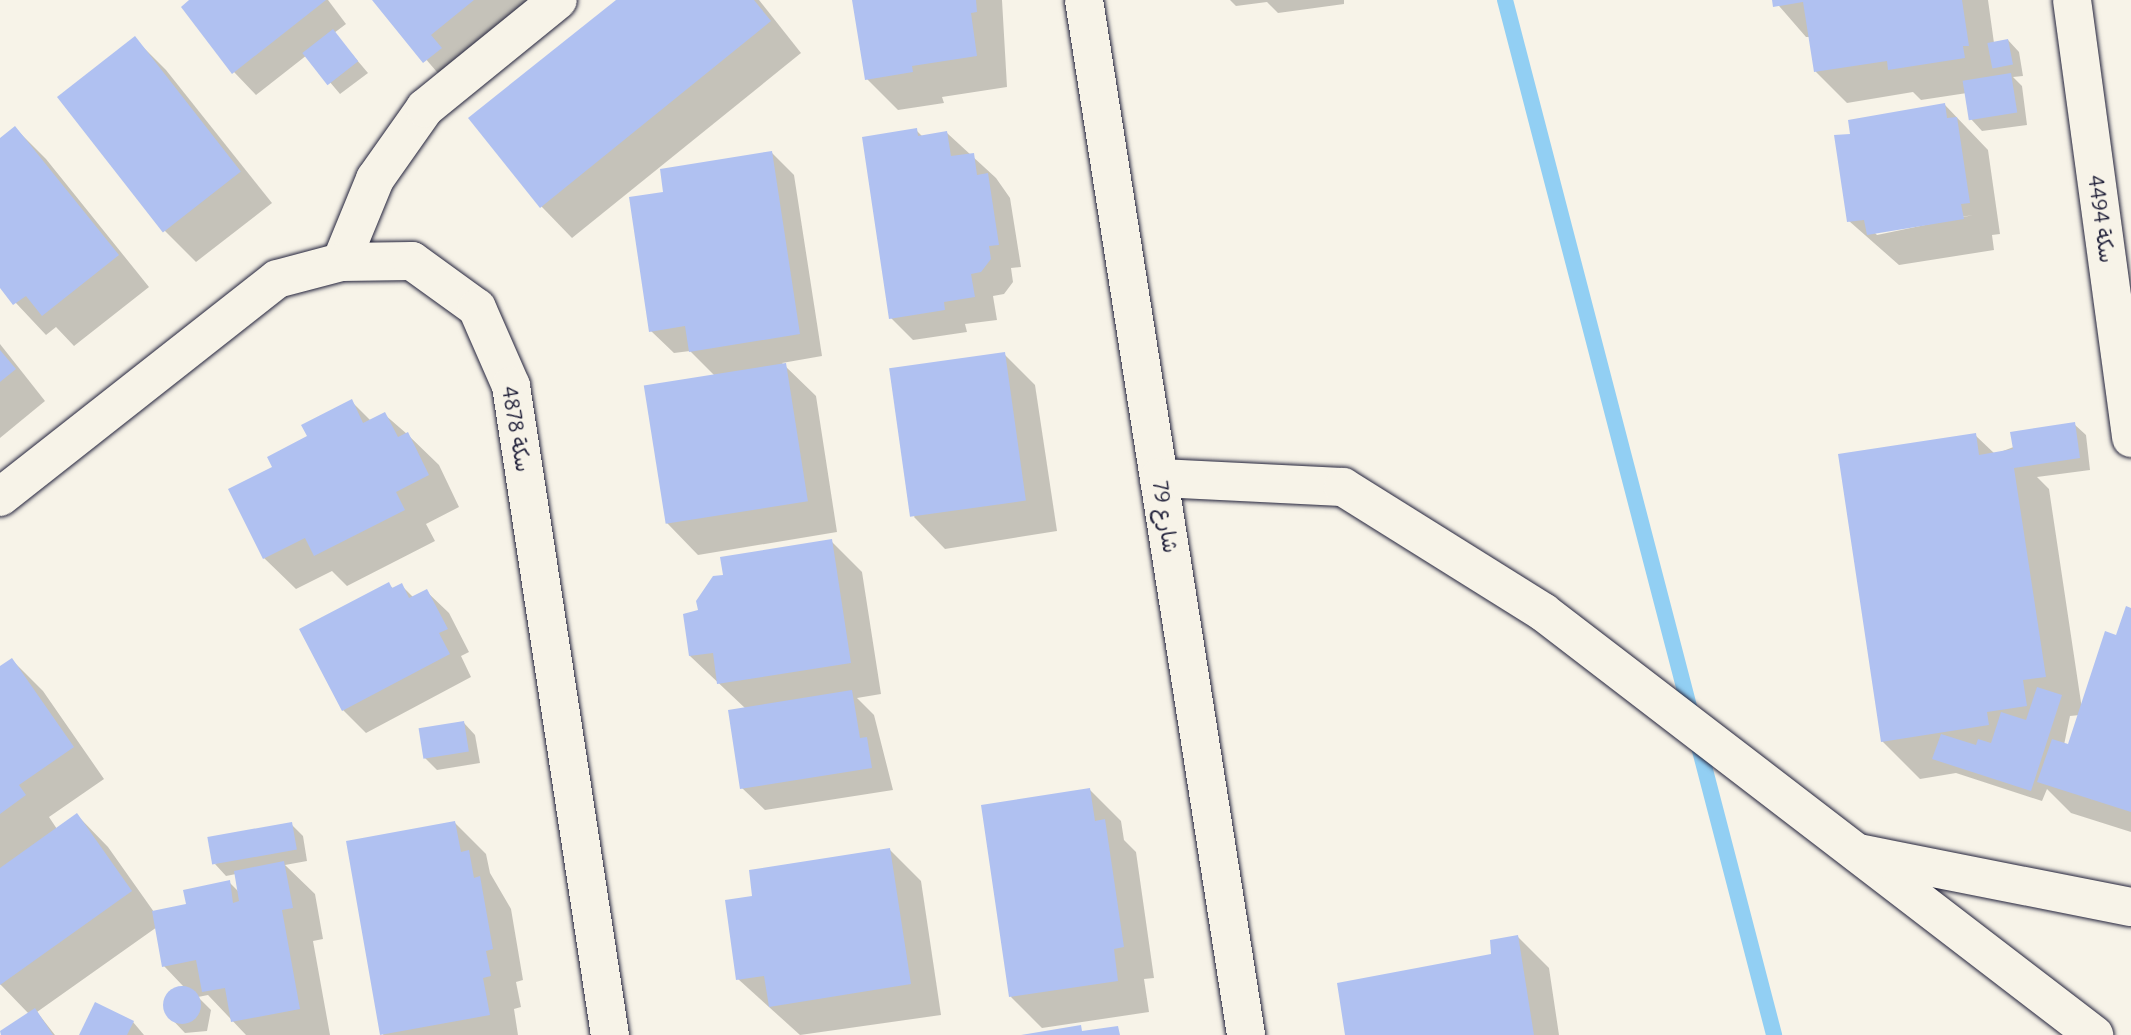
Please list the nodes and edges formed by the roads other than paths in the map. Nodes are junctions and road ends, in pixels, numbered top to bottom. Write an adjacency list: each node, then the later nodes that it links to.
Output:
1 (558, 0): 4 (street)
2 (1084, 0): 6 (street, 79 شارع)
3 (2072, 0): 5 (street, سكة 4494)
4 (341, 262): 7 (street, سكة 4878); 10 (street, سكة 4878)
5 (2131, 438)
6 (1159, 478): 8 (street); 11 (street, 79 شارع)
7 (0, 497)
8 (1849, 851): 9 (street); 12 (street)
9 (2131, 907)
10 (610, 1035)
11 (1246, 1035)
12 (2094, 1035)

